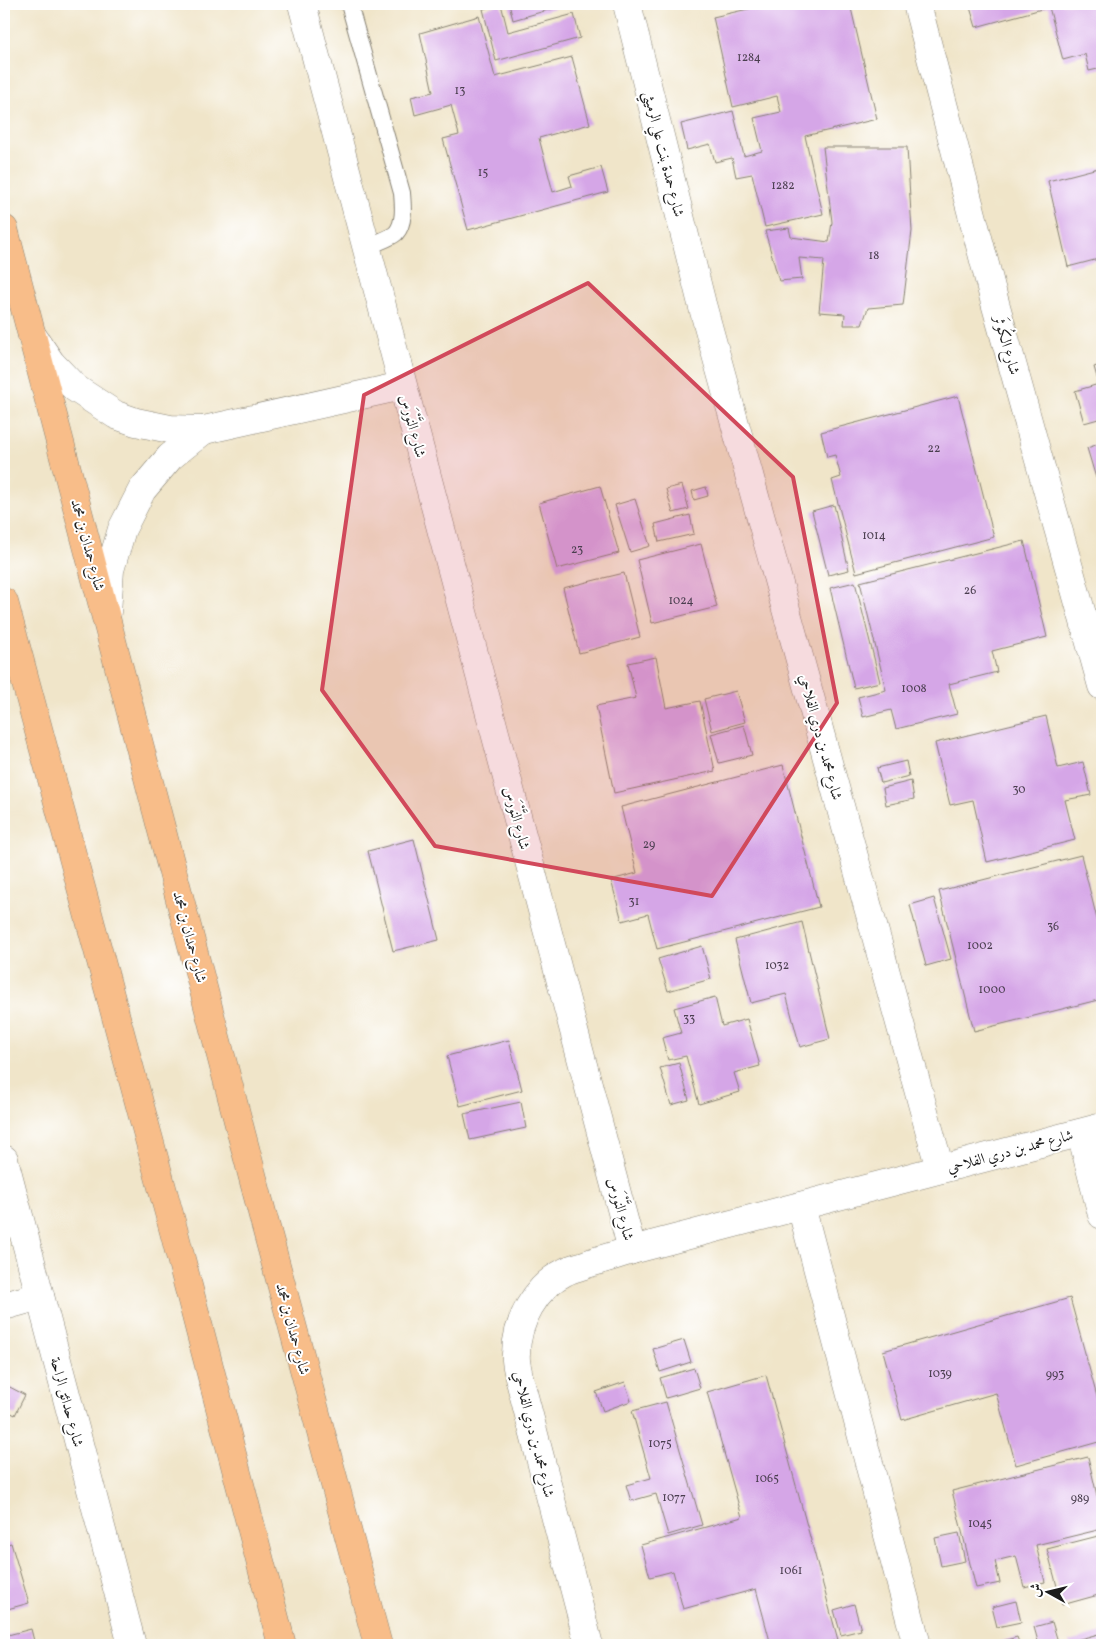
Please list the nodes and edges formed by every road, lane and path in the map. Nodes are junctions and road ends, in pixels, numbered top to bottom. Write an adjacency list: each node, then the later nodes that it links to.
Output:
1 (302, 4): 6 (street, شارع النَّوْرَس)
2 (349, 4): 6 (lane)
3 (627, 4): 7 (street, شارع حمدة بنت علي الرميثي)
4 (918, 4): 13 (street, شارع الكُوثَر)
5 (4, 229): 8 (main road, شارع حمدان بن محمد)
6 (366, 247): 9 (street, شارع النَّوْرَس)
7 (702, 304): 16 (street, شارع محمد بن دري الفلاحي)
8 (32, 333): 10 (street, شارع النَّوْرَس); 12 (main road, شارع حمدان بن محمد)
9 (402, 386): 10 (street, شارع النَّوْرَس); 19 (street, شارع النَّوْرَس)
10 (204, 430): 12 (street, شارع النَّوْرَس)
11 (4, 602): 23 (main road)
12 (107, 617): 24 (main road, شارع حمدان بن محمد)
13 (1102, 686)
14 (1091, 1130): 16 (street, شارع محمد بن دري الفلاحي); 18 (street, شارع محمد بن دري الفلاحي)
15 (4, 1159): 20 (street, شارع حدائق الراحة)
16 (940, 1169): 17 (street, شارع محمد بن دري الفلاحي)
17 (801, 1206): 19 (street, شارع محمد بن دري الفلاحي); 26 (street)
18 (1102, 1215)
19 (632, 1250): 25 (street, شارع محمد بن دري الفلاحي)
20 (40, 1296): 21 (street); 22 (street, شارع حدائق الراحة)
21 (4, 1306)
22 (132, 1645)
23 (282, 1645)
24 (378, 1645)
25 (589, 1645)
26 (917, 1645)

